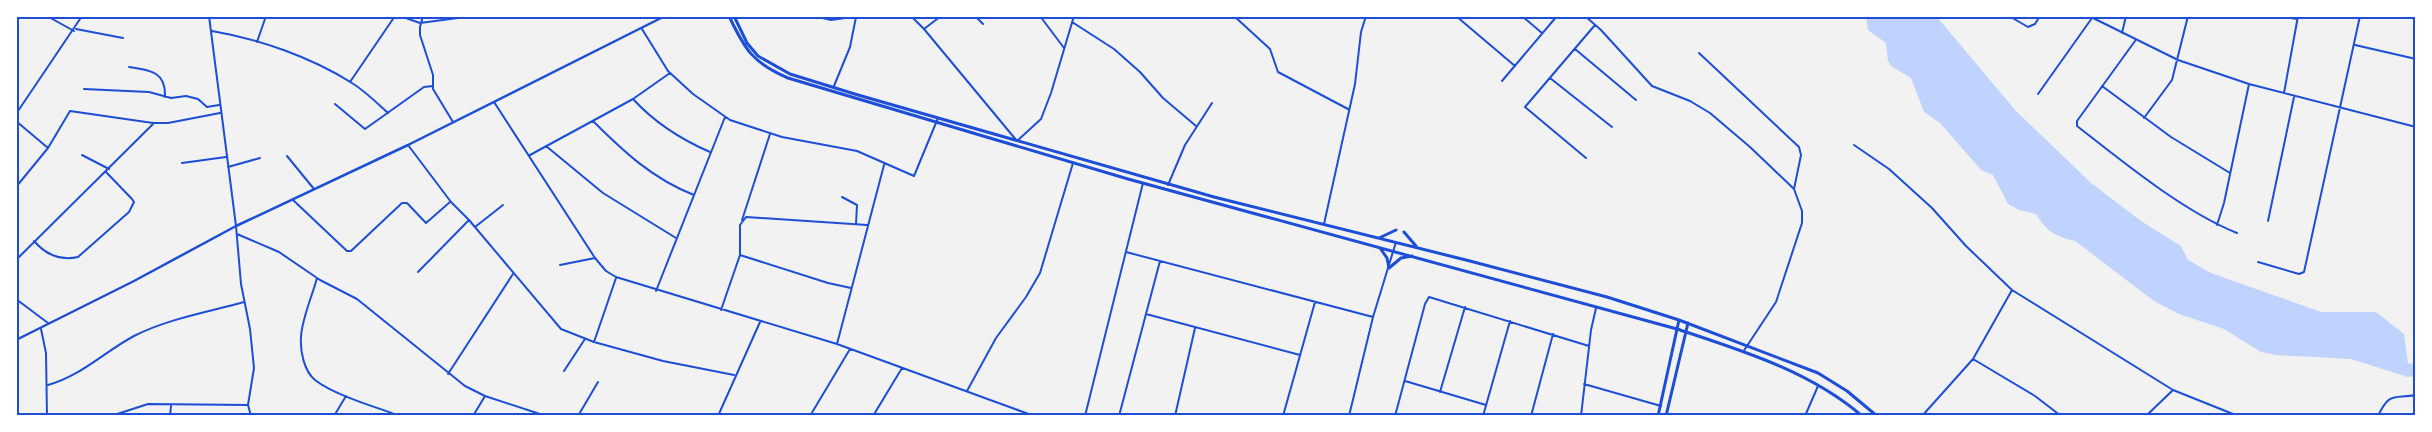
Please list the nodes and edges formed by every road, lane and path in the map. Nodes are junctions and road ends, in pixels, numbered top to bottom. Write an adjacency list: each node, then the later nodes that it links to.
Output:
1 (46, 16): 41 (street)
2 (82, 16): 41 (street)
3 (209, 16): 42 (street)
4 (266, 16): 47 (street)
5 (395, 16): 58 (street)
6 (400, 16): 36 (street)
7 (423, 16): 36 (street)
8 (473, 16): 36 (street)
9 (664, 16): 32 (street)
10 (729, 16): 71 (main road)
11 (734, 16): 63 (main road)
12 (814, 16): 31 (street)
13 (910, 16): 39 (street)
14 (941, 16): 39 (street)
15 (975, 16): 37 (street)
16 (1040, 16): 49 (street)
17 (1074, 16): 35 (street)
18 (1234, 16): 78 (street)
19 (1366, 16): 78 (street)
20 (1456, 16): 54 (street)
21 (1522, 16): 43 (street)
22 (1557, 16): 43 (street)
23 (1585, 16): 38 (street)
24 (2009, 16): 25 (street)
25 (2040, 16)
26 (2089, 16): 33 (street)
27 (2126, 16): 44 (street)
28 (2188, 16): 53 (street)
29 (2277, 16): 34 (street)
30 (2360, 16): 48 (street)
31 (858, 17): 63 (street)
32 (658, 18): 40 (street)
33 (2092, 18): 44 (street); 66 (street)
34 (2297, 18): 65 (street)
35 (1072, 22): 49 (street); 90 (street)
36 (420, 23): 61 (street)
37 (983, 24)
38 (1595, 25): 50 (street); 118 (street)
39 (924, 28): 94 (street)
40 (642, 29): 56 (street); 73 (street)
41 (74, 30): 45 (street); 81 (street)
42 (212, 31): 47 (street); 76 (street)
43 (1542, 34): 54 (street)
44 (2122, 34): 46 (street)
45 (123, 38)
46 (2136, 40): 53 (street); 62 (street)
47 (257, 42): 58 (street)
48 (2354, 45): 52 (street); 77 (street)
49 (1065, 49): 94 (street)
50 (1575, 49): 57 (street); 72 (street)
51 (1699, 53): 118 (street)
52 (2416, 59)
53 (2178, 60): 60 (street); 84 (street)
54 (1515, 66): 59 (street)
55 (129, 67): 69 (street)
56 (670, 73): 70 (street); 82 (street)
57 (1550, 78): 92 (street); 105 (street)
58 (350, 82): 79 (street)
59 (1502, 82)
60 (2249, 84): 65 (street); 114 (street)
61 (432, 86): 79 (street); 87 (street)
62 (2102, 86): 84 (street); 132 (street)
63 (833, 87): 67 (main road)
64 (84, 90): 69 (street)
65 (2284, 93): 68 (street)
66 (2038, 94)
67 (858, 95): 71 (main road); 83 (main road)
68 (2295, 96): 77 (street); 128 (street)
69 (165, 98): 76 (street)
70 (633, 99): 85 (street); 99 (street)
71 (858, 100): 89 (main road)
72 (1636, 100)
73 (494, 102): 87 (street); 100 (street)
74 (1212, 103): 90 (street)
75 (335, 104): 79 (street)
76 (219, 105): 80 (street)
77 (2340, 107): 91 (street); 152 (street)
78 (1349, 109): 130 (street)
79 (388, 112)
80 (220, 113): 88 (street); 103 (street)
81 (16, 114)
82 (725, 117): 93 (street); 99 (street)
83 (938, 118): 89 (street); 94 (main road)
84 (2144, 118): 114 (street)
85 (593, 120): 97 (street); 120 (street)
86 (16, 121): 98 (street)
87 (453, 122): 95 (street)
88 (153, 123): 98 (street); 111 (street)
89 (937, 123): 107 (main road); 108 (street)
90 (1196, 126): 116 (street)
91 (2416, 127)
92 (1612, 128)
93 (770, 134): 108 (street); 127 (street)
94 (1017, 141): 109 (main road)
95 (408, 145): 119 (street); 124 (street)
96 (1854, 145): 160 (street)
97 (546, 146): 100 (street); 139 (street)
98 (48, 148): 117 (street)
99 (710, 152): 120 (street)
100 (529, 155): 149 (street)
101 (82, 156): 111 (street)
102 (287, 156): 119 (street)
103 (226, 157): 106 (street); 110 (street)
104 (260, 158): 110 (street)
105 (1586, 158)
106 (182, 163)
107 (1073, 163): 112 (main road); 200 (street)
108 (884, 164): 131 (street)
109 (1096, 165): 112 (main road); 116 (main road)
110 (228, 167): 133 (street)
111 (109, 169): 113 (street)
112 (1095, 170): 115 (main road)
113 (106, 172): 141 (street); 141 (street)
114 (2230, 173): 132 (street)
115 (1143, 183): 123 (main road); 146 (street)
116 (1168, 185): 123 (main road)
117 (16, 187)
118 (1794, 189): 184 (street)
119 (314, 190): 122 (street)
120 (694, 195): 139 (street)
121 (842, 197): 129 (street)
122 (293, 200): 124 (street); 133 (street)
123 (1214, 200): 130 (main road); 143 (main road)
124 (451, 202): 126 (street)
125 (503, 205): 134 (street)
126 (470, 220): 134 (street); 155 (street)
127 (742, 220): 129 (street); 147 (street)
128 (2268, 221)
129 (856, 224): 131 (street)
130 (1324, 224): 140 (main road)
131 (867, 225): 159 (street)
132 (2217, 225): 137 (street)
133 (236, 226): 138 (street); 173 (street)
134 (475, 227): 156 (street)
135 (1396, 230): 140 (main road)
136 (1404, 232): 144 (main road)
137 (2237, 233)
138 (237, 234): 158 (street); 163 (street)
139 (677, 238): 161 (street)
140 (1379, 238): 142 (main road)
141 (34, 241): 150 (street)
142 (1396, 242): 144 (main road); 145 (street)
143 (1378, 247): 145 (main road); 154 (main road)
144 (1419, 248): 170 (main road)
145 (1394, 251): 148 (main road); 154 (street)
146 (1126, 252): 151 (street); 225 (street)
147 (740, 255): 159 (street); 167 (street)
148 (1412, 256): 154 (main road); 165 (main road)
149 (595, 258): 153 (street); 157 (street)
150 (16, 260)
151 (1160, 261): 164 (street); 168 (street)
152 (2258, 262)
153 (560, 265)
154 (1389, 268): 169 (street)
155 (418, 272)
156 (513, 274): 180 (street); 192 (street)
157 (616, 277): 161 (street); 182 (street)
158 (317, 278): 192 (street); 203 (street)
159 (851, 288): 183 (street)
160 (2012, 290): 189 (street); 199 (street)
161 (656, 291): 167 (street)
162 (16, 298): 173 (street)
163 (244, 302): 197 (street); 206 (street)
164 (1315, 302): 169 (street); 188 (street)
165 (1597, 306): 177 (main road); 185 (street)
166 (1465, 307): 171 (street); 194 (street); 201 (street)
167 (721, 310): 172 (street)
168 (1146, 314): 175 (street); 226 (street)
169 (1374, 317): 229 (street)
170 (1679, 320): 174 (main road); 177 (main road)
171 (1510, 321): 179 (street); 207 (street)
172 (760, 322): 183 (street); 193 (street)
173 (48, 323): 176 (street)
174 (1688, 324): 178 (main road); 184 (main road)
175 (1195, 327): 188 (street); 227 (street)
176 (41, 328): 181 (street); 197 (street)
177 (1677, 329): 178 (main road); 208 (main road)
178 (1686, 332): 187 (main road); 235 (main road)
179 (1553, 334): 185 (street); 232 (street)
180 (585, 339): 182 (street); 191 (street)
181 (16, 340)
182 (594, 342): 193 (street)
183 (837, 344): 186 (street)
184 (1747, 345): 187 (street); 238 (main road)
185 (1589, 346): 196 (street)
186 (850, 349): 190 (street); 221 (street)
187 (1743, 352): 198 (main road)
188 (1300, 356): 228 (street)
189 (1973, 359): 239 (street); 240 (street)
190 (902, 368): 200 (street); 222 (street)
191 (564, 370)
192 (448, 374): 204 (street)
193 (734, 375): 220 (street)
194 (1404, 381): 201 (street); 230 (street)
195 (598, 382): 219 (street)
196 (1584, 384): 208 (street); 233 (street)
197 (48, 385): 211 (street)
198 (1818, 386): 236 (street); 237 (main road)
199 (2173, 390): 241 (street); 242 (street)
200 (967, 391): 209 (street)
201 (1440, 392): 207 (street)
202 (2416, 395): 243 (street)
203 (346, 396): 215 (street); 216 (street)
204 (485, 396): 210 (street); 217 (street)
205 (171, 405): 206 (street); 212 (street); 213 (street)
206 (248, 405): 214 (street)
207 (1486, 405): 231 (street)
208 (1661, 406): 234 (main road)
209 (1019, 411): 223 (street); 224 (street)
210 (540, 415): 218 (street)
211 (47, 416)
212 (112, 416)
213 (170, 416)
214 (251, 416)
215 (334, 416)
216 (400, 416)
217 (473, 416)
218 (546, 416)
219 (578, 416)
220 (718, 416)
221 (810, 416)
222 (873, 416)
223 (1018, 416)
224 (1034, 416)
225 (1085, 416)
226 (1119, 416)
227 (1174, 416)
228 (1283, 416)
229 (1349, 416)
230 (1395, 416)
231 (1483, 416)
232 (1531, 416)
233 (1581, 416)
234 (1658, 416)
235 (1666, 416)
236 (1805, 416)
237 (1862, 416)
238 (1877, 416)
239 (1922, 416)
240 (2060, 416)
241 (2146, 416)
242 (2238, 416)
243 (2378, 416)

